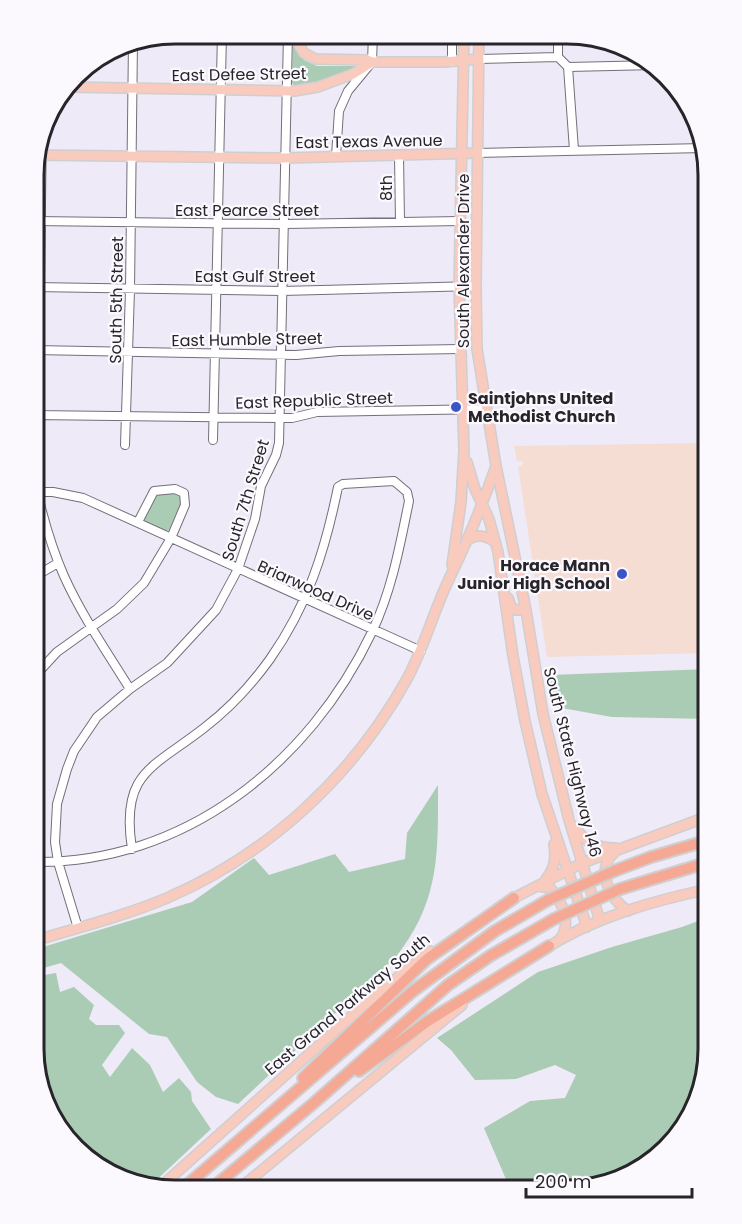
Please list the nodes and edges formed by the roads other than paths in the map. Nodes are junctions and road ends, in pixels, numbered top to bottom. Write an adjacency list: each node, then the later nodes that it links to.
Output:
1 (222, 44): 18 (street)
2 (288, 44): 20 (street, South 7th Street)
3 (299, 44): 13 (main road)
4 (373, 44): 13 (street)
5 (452, 44): 14 (street)
6 (464, 44): 12 (main road, South Alexander Drive)
7 (479, 44): 11 (main road, South Alexander Drive)
8 (558, 44): 10 (street)
9 (133, 50): 19 (street, South 5th Street)
10 (558, 57): 11 (street); 16 (street)
11 (478, 59): 12 (main road, East Defee Street); 24 (main road, South Alexander Drive)
12 (464, 61): 14 (main road, East Defee Street); 23 (main road, South Alexander Drive)
13 (372, 62): 14 (main road, East Defee Street); 20 (main road, East Defee Street); 29 (street)
14 (452, 62)
15 (638, 65): 16 (street)
16 (568, 67): 22 (street)
17 (77, 88): 19 (main road, East Defee Street)
18 (220, 89): 19 (main road, East Defee Street); 20 (main road, East Defee Street); 28 (street)
19 (131, 90): 27 (street, South 5th Street)
20 (287, 90): 30 (street, South 7th Street)
21 (696, 148): 22 (street, East Texas Avenue)
22 (574, 150): 24 (street, East Texas Avenue)
23 (462, 153): 24 (main road, East Texas Avenue); 25 (main road, East Texas Avenue); 31 (main road, South Alexander Drive)
24 (477, 153): 38 (main road, South Alexander Drive)
25 (399, 154): 29 (main road, East Texas Avenue); 34 (street, 8th)
26 (45, 155): 27 (main road, East Texas Avenue)
27 (132, 155): 28 (main road, East Texas Avenue); 33 (street, South 5th Street)
28 (219, 156): 30 (main road, East Texas Avenue); 35 (street)
29 (336, 156): 30 (main road, East Texas Avenue)
30 (285, 158): 36 (street, South 7th Street)
31 (460, 220): 34 (street, East Pearce Street); 37 (main road, South Alexander Drive)
32 (44, 221): 33 (street, East Pearce Street)
33 (130, 222): 35 (street, East Pearce Street); 40 (street, South 5th Street)
34 (400, 222): 36 (street, East Pearce Street)
35 (218, 224): 36 (street, East Pearce Street); 41 (street)
36 (285, 224): 42 (street, South 7th Street)
37 (459, 286): 38 (street, East Gulf Street); 42 (street, East Gulf Street); 43 (main road, South Alexander Drive)
38 (476, 286): 48 (main road, South Alexander Drive)
39 (44, 287): 40 (street, East Gulf Street)
40 (130, 290): 41 (street, East Gulf Street); 45 (street, South 5th Street)
41 (215, 290): 42 (street, East Gulf Street); 46 (street)
42 (282, 291): 47 (street, South 7th Street)
43 (461, 349): 47 (street, East Humble Street); 49 (main road, South Alexander Drive)
44 (44, 350): 45 (street, East Humble Street)
45 (128, 353): 46 (street, East Humble Street); 52 (street, South 5th Street)
46 (214, 354): 47 (street, East Humble Street); 51 (street)
47 (282, 354): 53 (street, South 7th Street)
48 (487, 408): 49 (street, East Republic Street); 57 (main road, South Alexander Drive)
49 (464, 409): 53 (street, East Republic Street); 56 (main road, South Alexander Drive)
50 (44, 415): 52 (street, East Republic Street)
51 (213, 416): 52 (street, East Republic Street); 53 (street, East Republic Street); 54 (street)
52 (126, 417): 55 (street, South 5th Street)
53 (279, 418): 66 (street, South 7th Street)
54 (213, 440)
55 (125, 445)
56 (464, 450): 59 (main road, South State Highway 146); 68 (main road, South Alexander Drive)
57 (496, 466): 59 (main road, South Alexander Drive); 71 (main road, South State Highway 146)
58 (44, 492): 61 (street, Briarwood Drive)
59 (483, 504): 63 (main road, South Alexander Drive); 64 (main road, South State Highway 146)
60 (44, 522): 65 (street)
61 (138, 522): 62 (street, Briarwood Drive); 62 (street)
62 (171, 538): 66 (street, Briarwood Drive); 72 (street)
63 (467, 540): 64 (main road); 68 (main road, South Alexander Drive)
64 (495, 542): 69 (main road, South State Highway 146)
65 (58, 563): 67 (street); 72 (street)
66 (238, 569): 70 (street, Briarwood Drive); 76 (street, South 7th Street)
67 (44, 572)
68 (451, 574): 74 (main road, South Alexander Drive)
69 (503, 585): 71 (main road); 79 (main road, South State Highway 146)
70 (306, 599): 73 (street, Briarwood Drive); 73 (street); 82 (street)
71 (526, 610): 77 (main road, South State Highway 146)
72 (91, 626): 75 (street); 76 (street)
73 (373, 630): 74 (street, Briarwood Drive); 82 (street)
74 (421, 651): 94 (main road, South Alexander Drive)
75 (44, 666)
76 (130, 689): 84 (street, South 7th Street)
77 (569, 820): 81 (main road); 85 (main road, South State Highway 146)
78 (698, 820): 81 (main road, East Grand Parkway South)
79 (552, 827): 87 (main road, South State Highway 146); 88 (main road)
80 (698, 843): 99 (highway, East Grand Parkway South, bridge)
81 (621, 848): 85 (main road, East Grand Parkway South); 91 (main road)
82 (132, 849): 84 (street)
83 (44, 862): 84 (street)
84 (58, 862): 94 (street, South 7th Street)
85 (582, 863): 87 (main road, East Grand Parkway South); 92 (main road, South State Highway 146)
86 (698, 865): 98 (highway, bridge)
87 (567, 870): 88 (main road, East Grand Parkway South); 93 (main road, South State Highway 146)
88 (539, 884): 90 (main road, East Grand Parkway South); 96 (main road)
89 (698, 892): 91 (main road)
90 (514, 898): 99 (highway); 100 (main road, East Grand Parkway South)
91 (628, 911): 92 (main road)
92 (600, 921): 93 (main road)
93 (587, 927): 96 (main road)
94 (78, 928): 95 (main road, South Alexander Drive)
95 (44, 938)
96 (560, 939): 97 (main road)
97 (549, 946): 98 (highway); 103 (main road)
98 (315, 1102): 102 (highway)
99 (280, 1105): 101 (highway, East Grand Parkway South)
100 (169, 1180)
101 (193, 1180)
102 (222, 1180)
103 (250, 1180)

